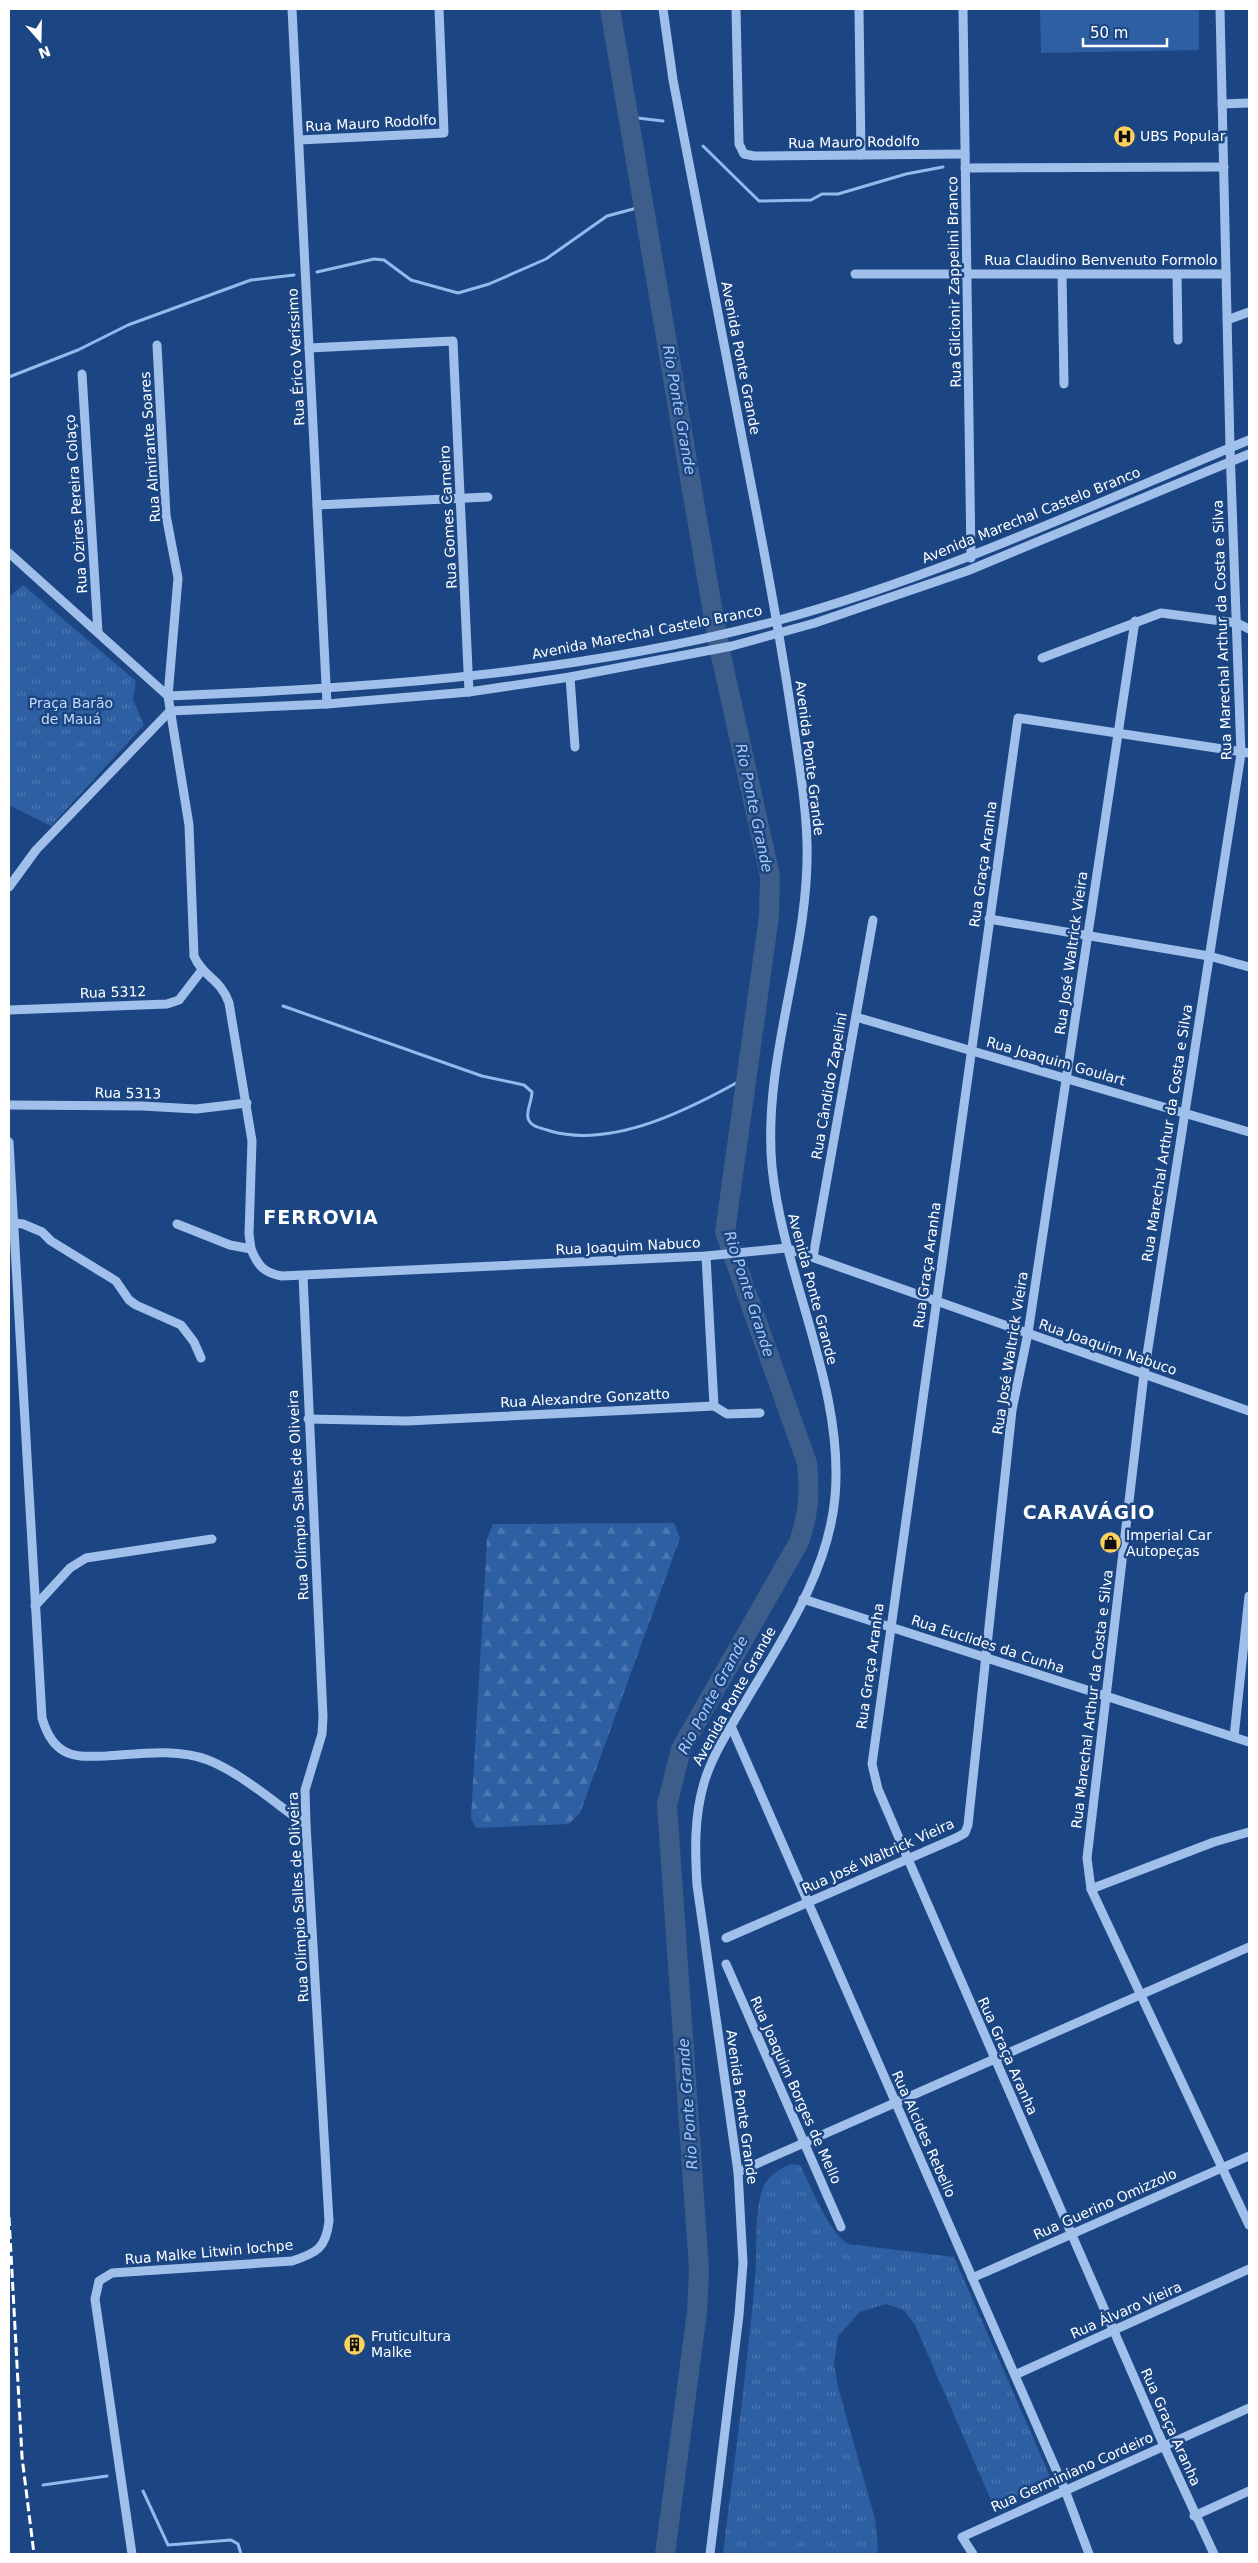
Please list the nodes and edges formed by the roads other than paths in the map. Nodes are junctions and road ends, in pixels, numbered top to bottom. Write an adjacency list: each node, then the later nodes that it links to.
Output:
1 (292, 9): 10 (street, Rua Érico Veríssimo)
2 (439, 9): 10 (street, Rua Mauro Rodolfo)
3 (664, 9): 37 (street, Avenida Ponte Grande)
4 (736, 9): 12 (street, Rua Mauro Rodolfo)
5 (859, 9): 12 (street)
6 (963, 9): 11 (street, Rua Gilcionir Zappelini Branco)
7 (1220, 9): 9 (street, Rua Marechal Arthur da Costa e Silva)
8 (1249, 103): 9 (street)
9 (1222, 104): 13 (street, Rua Marechal Arthur da Costa e Silva)
10 (299, 140): 24 (street, Rua Érico Veríssimo)
11 (965, 154): 12 (street, Rua Mauro Rodolfo); 14 (street, Rua Gilcionir Zappelini Branco)
12 (861, 155)
13 (1224, 167): 14 (street); 19 (street, Rua Marechal Arthur da Costa e Silva)
14 (966, 168): 16 (street, Rua Gilcionir Zappelini Branco)
15 (855, 274): 16 (street, Rua Claudino Benvenuto Formolo)
16 (967, 274): 17 (street, Rua Claudino Benvenuto Formolo); 35 (street, Rua Gilcionir Zappelini Branco)
17 (1062, 274): 18 (street, Rua Claudino Benvenuto Formolo); 26 (street)
18 (1177, 274): 19 (street, Rua Claudino Benvenuto Formolo); 22 (street)
19 (1226, 274): 21 (street, Rua Marechal Arthur da Costa e Silva)
20 (1249, 312): 21 (street)
21 (1227, 320): 28 (street, Rua Marechal Arthur da Costa e Silva)
22 (1178, 340)
23 (157, 345): 48 (street, Rua Almirante Soares)
24 (309, 348): 32 (street, Rua Gomes Carneiro); 33 (street, Rua Érico Veríssimo)
25 (82, 374): 41 (street, Rua Ozires Pereira Colaço)
26 (1064, 384)
27 (1249, 440): 28 (street, Avenida Marechal Castelo Branco)
28 (1230, 448): 29 (street); 30 (street, Rua Marechal Arthur da Costa e Silva); 35 (street, Avenida Marechal Castelo Branco)
29 (1248, 456): 30 (street, Avenida Marechal Castelo Branco)
30 (1230, 462): 36 (street, Avenida Marechal Castelo Branco); 39 (street, Rua Marechal Arthur da Costa e Silva)
31 (488, 497): 32 (street)
32 (460, 498): 33 (street); 44 (street, Rua Gomes Carneiro)
33 (317, 505): 46 (street, Rua Érico Veríssimo)
34 (9, 553): 41 (street)
35 (972, 555): 36 (street); 37 (street, Avenida Marechal Castelo Branco)
36 (966, 571): 42 (street, Avenida Marechal Castelo Branco)
37 (778, 620): 42 (street, Avenida Ponte Grande); 44 (street, Avenida Marechal Castelo Branco)
38 (1135, 621): 39 (street); 43 (street); 51 (street, Rua José Waltrick Vieira)
39 (1237, 623): 40 (street); 53 (street, Rua Marechal Arthur da Costa e Silva)
40 (1249, 629)
41 (98, 632): 48 (street)
42 (780, 634): 45 (street, Avenida Marechal Castelo Branco); 72 (street, Avenida Ponte Grande)
43 (1042, 658)
44 (468, 677): 46 (street, Avenida Marechal Castelo Branco); 47 (street, Rua Gomes Carneiro)
45 (570, 677): 47 (street, Avenida Marechal Castelo Branco); 52 (street)
46 (326, 689): 48 (street, Avenida Marechal Castelo Branco); 49 (street, Rua Érico Veríssimo)
47 (469, 692): 49 (street, Avenida Marechal Castelo Branco)
48 (168, 696): 50 (street, Rua Almirante Soares)
49 (327, 704): 50 (street, Avenida Marechal Castelo Branco)
50 (170, 712): 54 (street); 60 (street, Rua Almirante Soares)
51 (1118, 734): 53 (street); 55 (street, Rua Graça Aranha); 57 (street, Rua José Waltrick Vieira)
52 (575, 748)
53 (1245, 753): 58 (street, Rua Marechal Arthur da Costa e Silva)
54 (9, 888)
55 (989, 919): 57 (street); 63 (street, Rua Graça Aranha)
56 (873, 920): 62 (street, Rua Cândido Zapelini)
57 (1088, 936): 58 (street); 64 (street, Rua José Waltrick Vieira)
58 (1209, 956): 59 (street); 67 (street, Rua Marechal Arthur da Costa e Silva)
59 (1249, 967)
60 (202, 970): 61 (street, Rua 5312); 65 (street)
61 (9, 1010)
62 (856, 1017): 63 (street, Rua Joaquim Goulart); 75 (street, Rua Cândido Zapelini)
63 (971, 1050): 64 (street, Rua Joaquim Goulart); 77 (street, Rua Graça Aranha)
64 (1066, 1078): 67 (street, Rua Joaquim Goulart); 78 (street, Rua José Waltrick Vieira)
65 (247, 1103): 66 (street, Rua 5313); 73 (street)
66 (9, 1105)
67 (1185, 1112): 68 (street, Rua Joaquim Goulart); 80 (street, Rua Marechal Arthur da Costa e Silva)
68 (1249, 1132)
69 (9, 1142): 70 (street)
70 (13, 1223): 79 (street); 88 (street)
71 (177, 1224): 73 (street)
72 (786, 1248): 74 (street, Rua Joaquim Nabuco); 75 (street, Rua Joaquim Nabuco); 87 (street, Avenida Ponte Grande)
73 (251, 1249): 76 (street, Rua Joaquim Nabuco)
74 (706, 1256): 76 (street, Rua Joaquim Nabuco); 81 (street)
75 (813, 1257): 77 (street, Rua Joaquim Nabuco)
76 (303, 1276): 84 (street, Rua Olímpio Salles de Oliveira)
77 (936, 1300): 78 (street, Rua Joaquim Nabuco); 89 (street, Rua Graça Aranha)
78 (1028, 1333): 80 (street, Rua Joaquim Nabuco); 90 (street, Rua José Waltrick Vieira)
79 (201, 1358)
80 (1144, 1374): 82 (street, Rua Joaquim Nabuco); 91 (street, Rua Marechal Arthur da Costa e Silva)
81 (714, 1406): 83 (street); 84 (street, Rua Alexandre Gonzatto)
82 (1249, 1411)
83 (760, 1413)
84 (308, 1419): 95 (street, Rua Olímpio Salles de Oliveira)
85 (212, 1538): 88 (street)
86 (1249, 1596): 93 (street)
87 (803, 1599): 89 (street, Rua Euclides da Cunha); 92 (street, Avenida Ponte Grande)
88 (35, 1606): 95 (street)
89 (890, 1627): 90 (street, Rua Euclides da Cunha); 97 (street, Rua Graça Aranha)
90 (986, 1658): 91 (street, Rua Euclides da Cunha); 97 (street, Rua José Waltrick Vieira)
91 (1106, 1696): 93 (street, Rua Euclides da Cunha); 98 (street, Rua Marechal Arthur da Costa e Silva)
92 (731, 1726): 99 (street, Rua Alcides Rebello); 109 (street, Avenida Ponte Grande)
93 (1234, 1737): 94 (street, Rua Euclides da Cunha)
94 (1249, 1742)
95 (306, 1825): 113 (street, Rua Olímpio Salles de Oliveira)
96 (1249, 1832): 98 (street)
97 (908, 1859): 99 (street, Rua José Waltrick Vieira); 104 (street, Rua Graça Aranha)
98 (1091, 1889): 103 (street, Rua Marechal Arthur da Costa e Silva)
99 (808, 1902): 100 (street, Rua José Waltrick Vieira); 105 (street, Rua Alcides Rebello)
100 (726, 1938)
101 (1249, 1947): 103 (street)
102 (726, 1964): 106 (street, Rua Joaquim Borges de Mello)
103 (1141, 1995): 104 (street); 108 (street, Rua Marechal Arthur da Costa e Silva)
104 (994, 2059): 105 (street); 112 (street, Rua Graça Aranha)
105 (896, 2103): 106 (street); 115 (street, Rua Alcides Rebello)
106 (804, 2143): 109 (street); 111 (street, Rua Joaquim Borges de Mello)
107 (1249, 2156): 108 (street, Rua Guerino Omizzolo)
108 (1222, 2168): 110 (street, Rua Marechal Arthur da Costa e Silva); 112 (street, Rua Guerino Omizzolo)
109 (738, 2172): 124 (street, Avenida Ponte Grande)
110 (1249, 2225)
111 (841, 2227)
112 (1071, 2235): 115 (street, Rua Guerino Omizzolo); 116 (street, Rua Graça Aranha)
113 (320, 2248): 123 (street, Rua Malke Litwin Iochpe)
114 (1249, 2269): 116 (street, Rua Álvaro Vieira)
115 (972, 2278): 117 (street, Rua Alcides Rebello)
116 (1114, 2330): 117 (street, Rua Álvaro Vieira); 119 (street, Rua Graça Aranha)
117 (1014, 2375): 120 (street, Rua Alcides Rebello)
118 (1249, 2408): 119 (street, Rua Germiniano Cordeiro)
119 (1164, 2446): 120 (street, Rua Germiniano Cordeiro); 122 (street, Rua Graça Aranha)
120 (1065, 2490): 125 (street, Rua Germiniano Cordeiro); 126 (street, Rua Alcides Rebello)
121 (1249, 2491): 122 (street)
122 (1194, 2516): 127 (street, Rua Graça Aranha)
123 (132, 2554)
124 (710, 2554)
125 (972, 2554)
126 (1089, 2554)
127 (1214, 2554)

